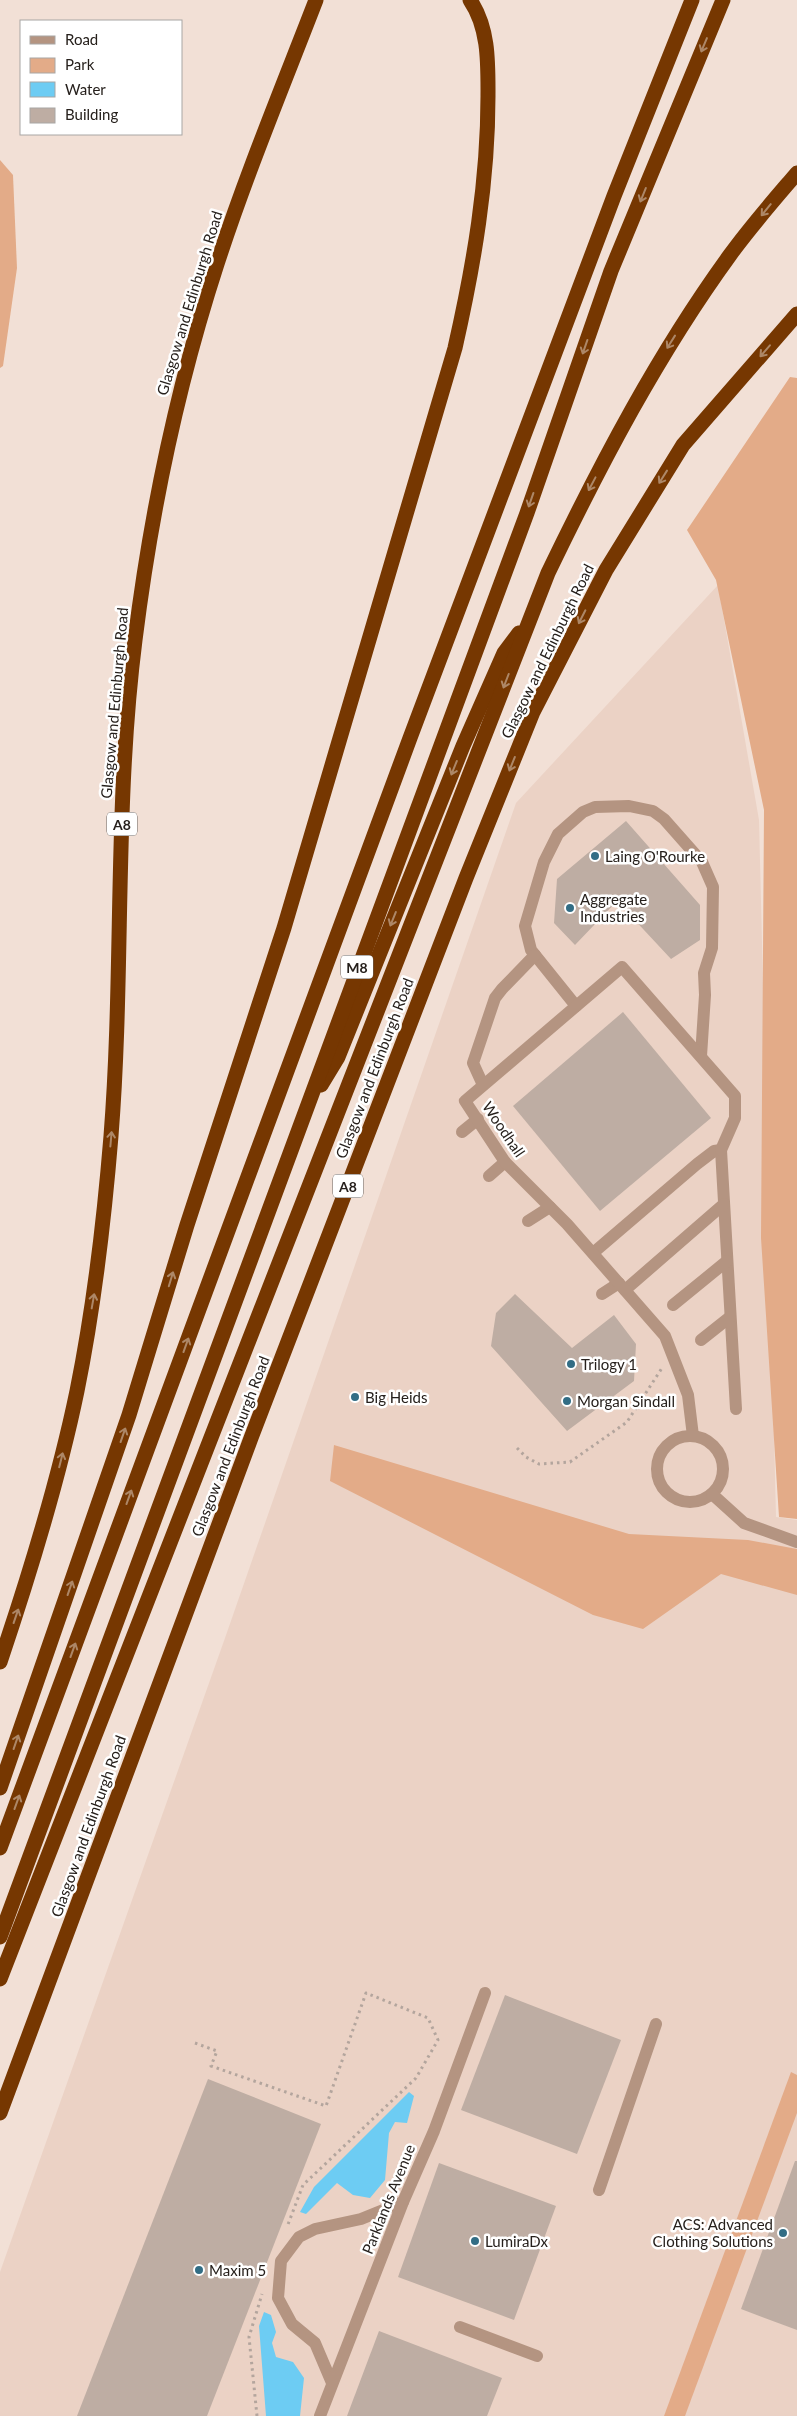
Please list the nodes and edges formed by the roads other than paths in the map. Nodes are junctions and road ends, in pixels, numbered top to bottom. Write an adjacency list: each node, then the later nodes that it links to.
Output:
1 (316, 0): 32 (highway, Glasgow and Edinburgh Road / A8, one-way to 1)
2 (470, 0): 33 (highway, one-way to 2)
3 (692, 0): 34 (highway, M8, one-way to 3)
4 (723, 0): 12 (highway, M8, one-way to 12)
5 (797, 173): 7 (highway, M8, one-way to 7)
6 (797, 314): 39 (highway, Glasgow and Edinburgh Road / A8, one-way to 39)
7 (531, 616): 12 (highway, one-way to 12); 36 (highway, M8, one-way to 36)
8 (535, 956): 9 (street); 10 (street); 11 (street)
9 (576, 1006): 10 (street, Woodhall); 11 (street, Woodhall)
10 (701, 1056): 15 (street, Woodhall)
11 (483, 1085): 13 (street, Woodhall)
12 (301, 1117): 35 (highway, M8)
13 (478, 1119): 14 (street); 16 (street, Woodhall)
14 (462, 1132)
15 (721, 1150): 18 (street); 21 (street)
16 (506, 1162): 17 (street); 19 (street, Woodhall)
17 (489, 1176)
18 (724, 1204): 22 (street); 23 (street)
19 (550, 1207): 20 (street); 21 (street, Woodhall)
20 (528, 1221)
21 (593, 1253): 23 (street, Woodhall)
22 (728, 1261): 25 (street); 26 (street)
23 (622, 1287): 24 (street); 29 (street, Woodhall)
24 (602, 1294)
25 (674, 1305)
26 (730, 1317): 27 (street); 28 (street)
27 (702, 1340)
28 (736, 1409)
29 (693, 1436): 30 (street); 30 (street)
30 (712, 1494): 31 (street)
31 (797, 1542)
32 (0, 1662)
33 (0, 1788)
34 (0, 1848)
35 (0, 1937)
36 (0, 1979)
37 (485, 1993): 41 (street, Parklands Avenue)
38 (656, 2024): 40 (street)
39 (0, 2112)
40 (599, 2190)
41 (403, 2202): 44 (street, Parklands Avenue); 44 (street)
42 (460, 2327): 43 (street)
43 (537, 2356)
44 (332, 2383): 45 (street, Parklands Avenue)
45 (320, 2416)

